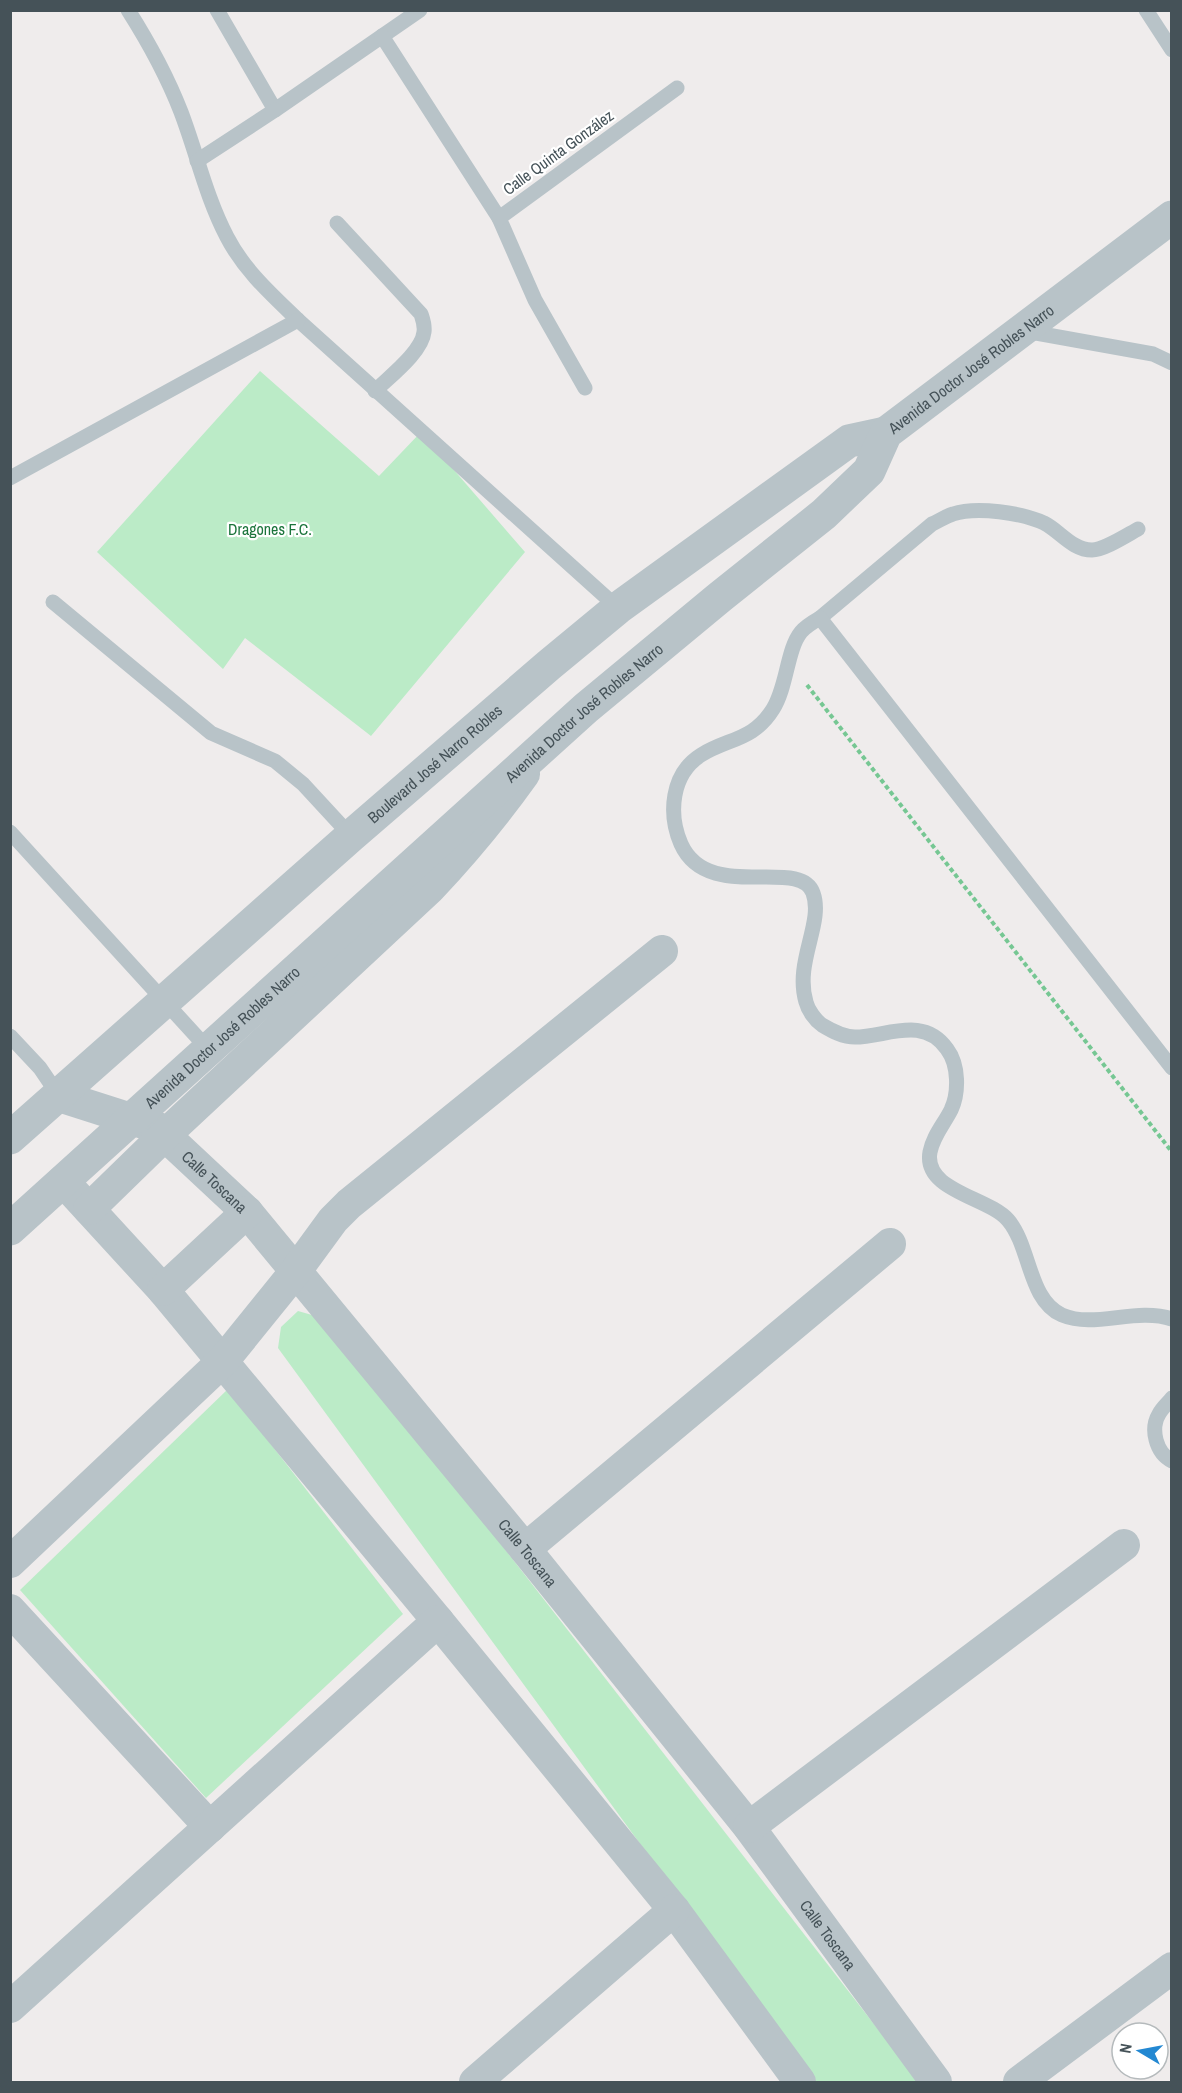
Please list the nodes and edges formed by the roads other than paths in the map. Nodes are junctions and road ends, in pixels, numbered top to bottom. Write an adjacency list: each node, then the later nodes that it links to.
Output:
1 (128, 10): 9 (lane)
2 (217, 10): 8 (lane)
3 (420, 10): 5 (lane)
4 (1146, 10): 6 (lane)
5 (382, 36): 8 (lane); 10 (lane)
6 (1172, 50)
7 (677, 88): 10 (lane, Calle Quinta González)
8 (275, 110): 9 (lane)
9 (197, 160): 13 (lane)
10 (499, 218): 16 (lane, Calle Quinta González)
11 (1172, 218): 14 (street, Avenida Doctor José Robles Narro)
12 (337, 224): 17 (lane)
13 (297, 320): 17 (lane); 19 (lane)
14 (1023, 330): 15 (lane); 18 (street, Avenida Doctor José Robles Narro)
15 (1172, 363)
16 (585, 388)
17 (375, 391): 22 (lane)
18 (886, 433): 22 (street, Boulevard José Narro Robles); 24 (street, Avenida Doctor José Robles Narro)
19 (10, 478)
20 (1138, 529): 23 (lane)
21 (53, 602): 26 (lane)
22 (618, 608): 26 (street, Boulevard José Narro Robles)
23 (820, 618): 31 (lane); 43 (lane)
24 (542, 747): 30 (street, Avenida Doctor José Robles Narro); 34 (street)
25 (10, 831): 28 (lane)
26 (351, 836): 28 (street, Boulevard José Narro Robles)
27 (662, 951): 41 (street)
28 (164, 1001): 30 (lane); 32 (street, Boulevard José Narro Robles)
29 (10, 1036): 32 (lane)
30 (208, 1049): 33 (street, Avenida Doctor José Robles Narro)
31 (1172, 1068)
32 (59, 1096): 33 (street, Calle Toscana); 35 (street, Boulevard José Narro Robles)
33 (130, 1119): 34 (street, Calle Toscana); 36 (street, Avenida Doctor José Robles Narro)
34 (166, 1134): 37 (street); 38 (street, Calle Toscana)
35 (10, 1137)
36 (63, 1181): 37 (street); 39 (street, Avenida Doctor José Robles Narro)
37 (89, 1209): 42 (street)
38 (247, 1212): 41 (street, Calle Toscana); 42 (street)
39 (10, 1229)
40 (890, 1244): 48 (street)
41 (295, 1272): 44 (street); 48 (street, Calle Toscana)
42 (163, 1290): 44 (street)
43 (1172, 1319)
44 (223, 1361): 49 (street); 51 (street)
45 (1172, 1398): 46 (lane)
46 (1172, 1461)
47 (1124, 1545): 53 (street)
48 (525, 1549): 53 (street, Calle Toscana)
49 (10, 1562)
50 (10, 1610): 52 (street)
51 (438, 1621): 52 (street); 54 (street)
52 (210, 1827): 56 (street)
53 (749, 1827): 59 (street, Calle Toscana)
54 (674, 1910): 57 (street); 58 (street)
55 (1172, 1968): 60 (street)
56 (10, 2007)
57 (475, 2082)
58 (800, 2082)
59 (936, 2082)
60 (1019, 2082)

